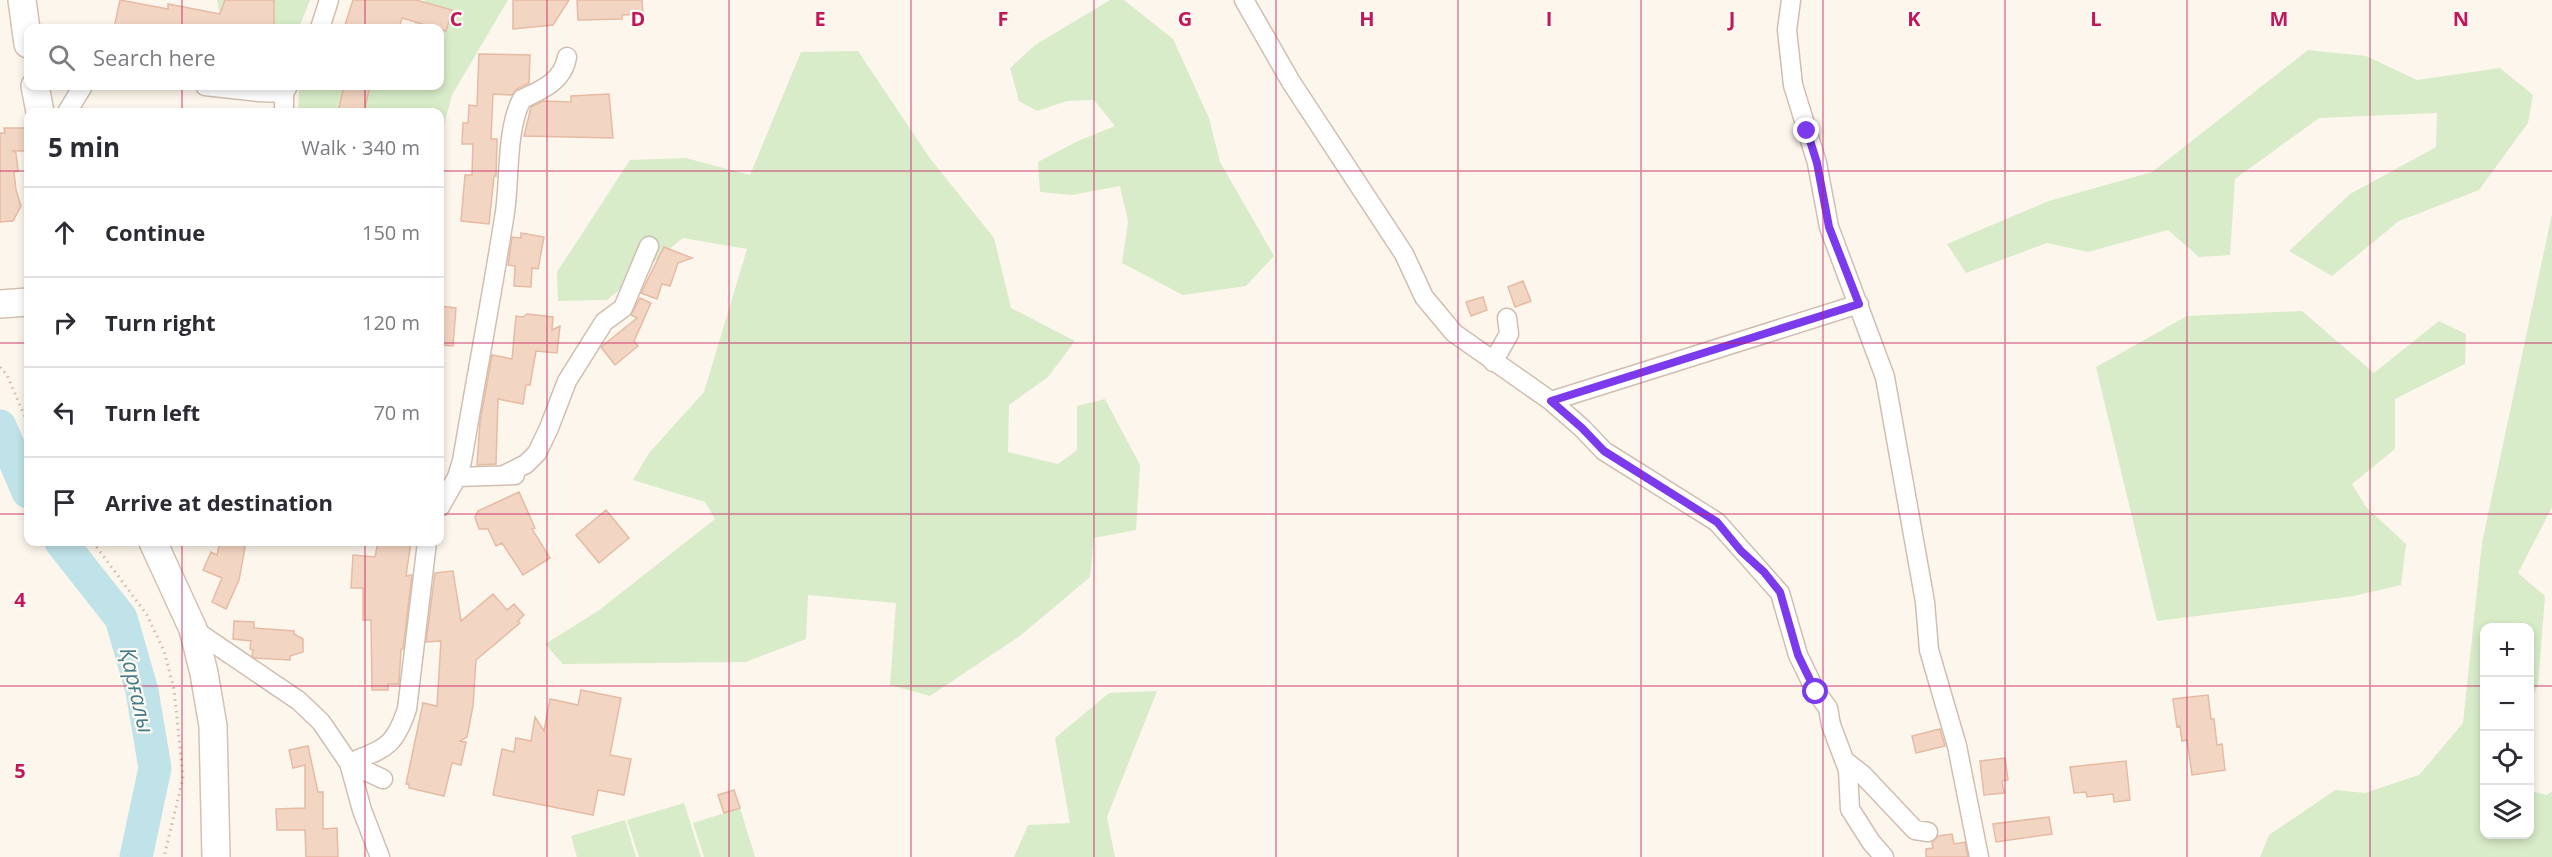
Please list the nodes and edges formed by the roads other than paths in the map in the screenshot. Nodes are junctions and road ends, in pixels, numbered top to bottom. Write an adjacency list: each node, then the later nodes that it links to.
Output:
1 (22, 0): 5 (street)
2 (329, 0): 6 (street)
3 (1244, 0): 21 (street)
4 (1791, 0): 19 (street)
5 (25, 24)
6 (321, 24)
7 (567, 57): 25 (street)
8 (36, 90): 13 (street)
9 (81, 90): 14 (street)
10 (241, 90): 11 (street)
11 (277, 90)
12 (286, 90): 15 (street)
13 (39, 108)
14 (69, 108)
15 (284, 108)
16 (649, 246): 23 (street)
17 (24, 302): 18 (street)
18 (0, 304)
19 (1859, 304): 22 (street); 37 (street)
20 (1507, 318): 21 (street)
21 (1493, 362): 22 (street)
22 (1551, 401): 30 (street)
23 (504, 475): 24 (street); 25 (street)
24 (531, 475)
25 (457, 477): 26 (street)
26 (444, 500)
27 (155, 546): 29 (street)
28 (427, 546): 31 (street)
29 (193, 629): 31 (street); 34 (street)
30 (1844, 760): 33 (street); 36 (street)
31 (349, 763): 32 (street); 35 (street)
32 (383, 779)
33 (1928, 832)
34 (216, 857)
35 (380, 857)
36 (1884, 857)
37 (1979, 857)

